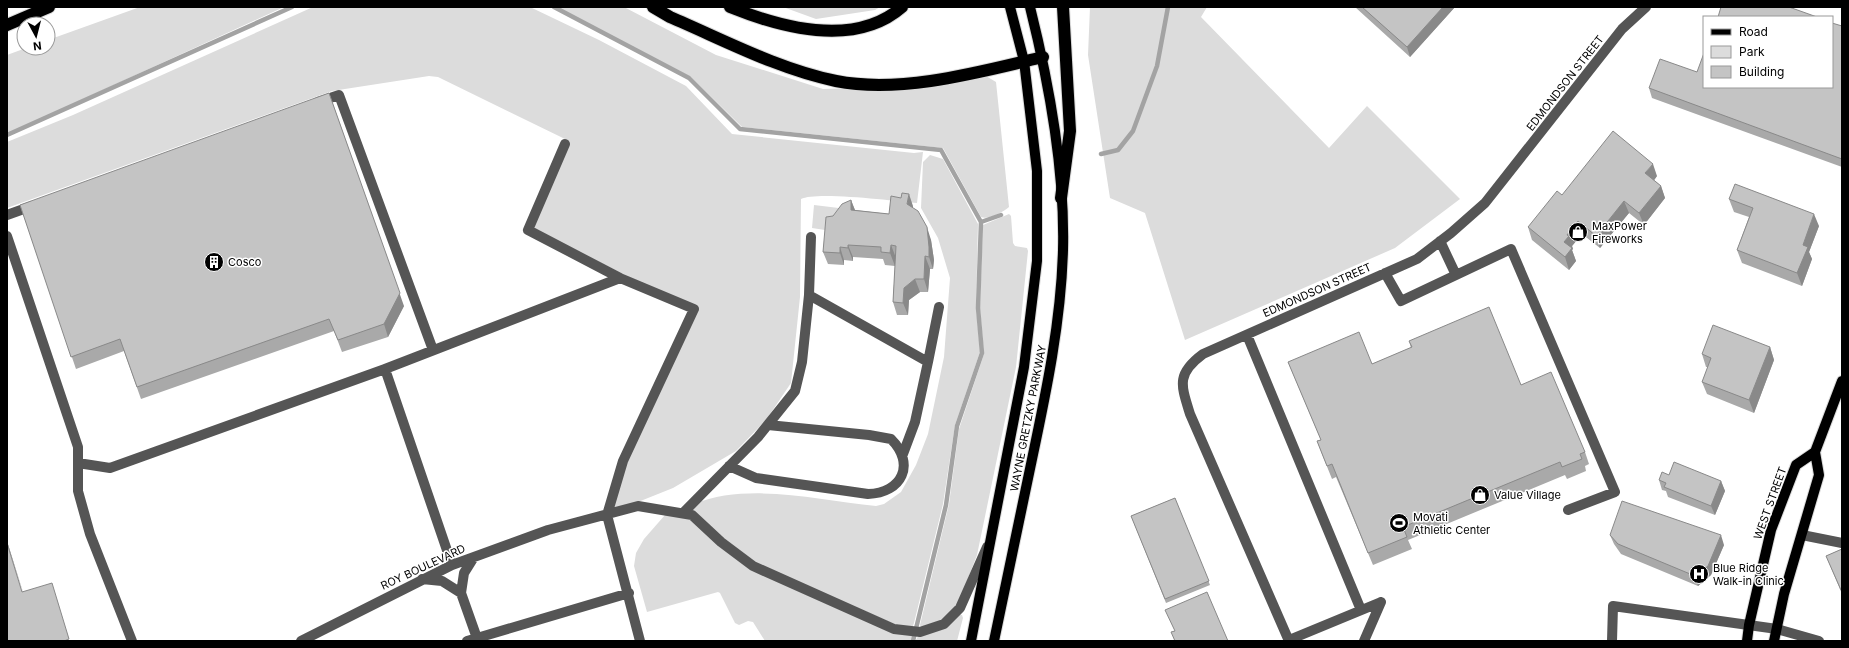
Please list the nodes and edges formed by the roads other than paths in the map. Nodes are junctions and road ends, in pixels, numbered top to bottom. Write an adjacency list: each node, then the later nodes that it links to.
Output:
1 (49, 7): 9 (highway)
2 (653, 7): 11 (highway)
3 (730, 7): 4 (highway)
4 (902, 7)
5 (1010, 7): 11 (main road, WAYNE GRETZKY PARKWAY)
6 (1030, 7): 10 (main road, WAYNE GRETZKY PARKWAY)
7 (1063, 7): 14 (highway)
8 (1646, 7): 19 (street, EDMONDSON STREET)
9 (7, 25)
10 (1043, 57): 11 (highway); 14 (main road, WAYNE GRETZKY PARKWAY)
11 (1024, 61): 38 (main road, WAYNE GRETZKY PARKWAY)
12 (309, 105): 26 (street)
13 (565, 144): 22 (street)
14 (1061, 198): 54 (main road, WAYNE GRETZKY PARKWAY)
15 (44, 202): 16 (street)
16 (7, 215)
17 (7, 236): 33 (street)
18 (811, 237): 23 (street)
19 (1440, 241): 20 (street, EDMONDSON STREET); 21 (street)
20 (1385, 273): 21 (street); 25 (street, EDMONDSON STREET)
21 (1456, 275): 35 (street)
22 (620, 278): 26 (street); 37 (street)
23 (809, 295): 27 (street); 30 (street)
24 (939, 307): 27 (street)
25 (1247, 335): 46 (street); 55 (street, EDMONDSON STREET)
26 (433, 350): 28 (street)
27 (928, 362): 32 (street)
28 (385, 369): 33 (street); 42 (street)
29 (1842, 381): 31 (main road)
30 (768, 425): 32 (street); 34 (street)
31 (1815, 452): 39 (main road); 47 (main road, WEST STREET)
32 (903, 454): 34 (street)
33 (78, 463): 50 (street)
34 (729, 466): 36 (street)
35 (1568, 510)
36 (683, 513): 37 (street, ROY BOULEVARD); 38 (street)
37 (607, 515): 41 (street, ROY BOULEVARD); 45 (street)
38 (992, 535): 53 (main road, WAYNE GRETZKY PARKWAY)
39 (1802, 535): 40 (street); 48 (main road)
40 (1842, 543)
41 (474, 557): 42 (street, ROY BOULEVARD); 44 (street)
42 (452, 565): 43 (street, ROY BOULEVARD)
43 (422, 579): 44 (street); 51 (street, ROY BOULEVARD)
44 (461, 593): 49 (street)
45 (629, 593): 49 (street); 52 (street)
46 (1361, 610): 55 (street); 56 (street)
47 (1749, 625): 48 (street); 57 (street); 58 (main road, WEST STREET)
48 (1776, 629): 59 (main road); 60 (street)
49 (474, 640)
50 (132, 641)
51 (301, 641)
52 (640, 641)
53 (971, 641)
54 (994, 641)
55 (1289, 641)
56 (1364, 641)
57 (1612, 641)
58 (1747, 641)
59 (1774, 641)
60 (1819, 641)

